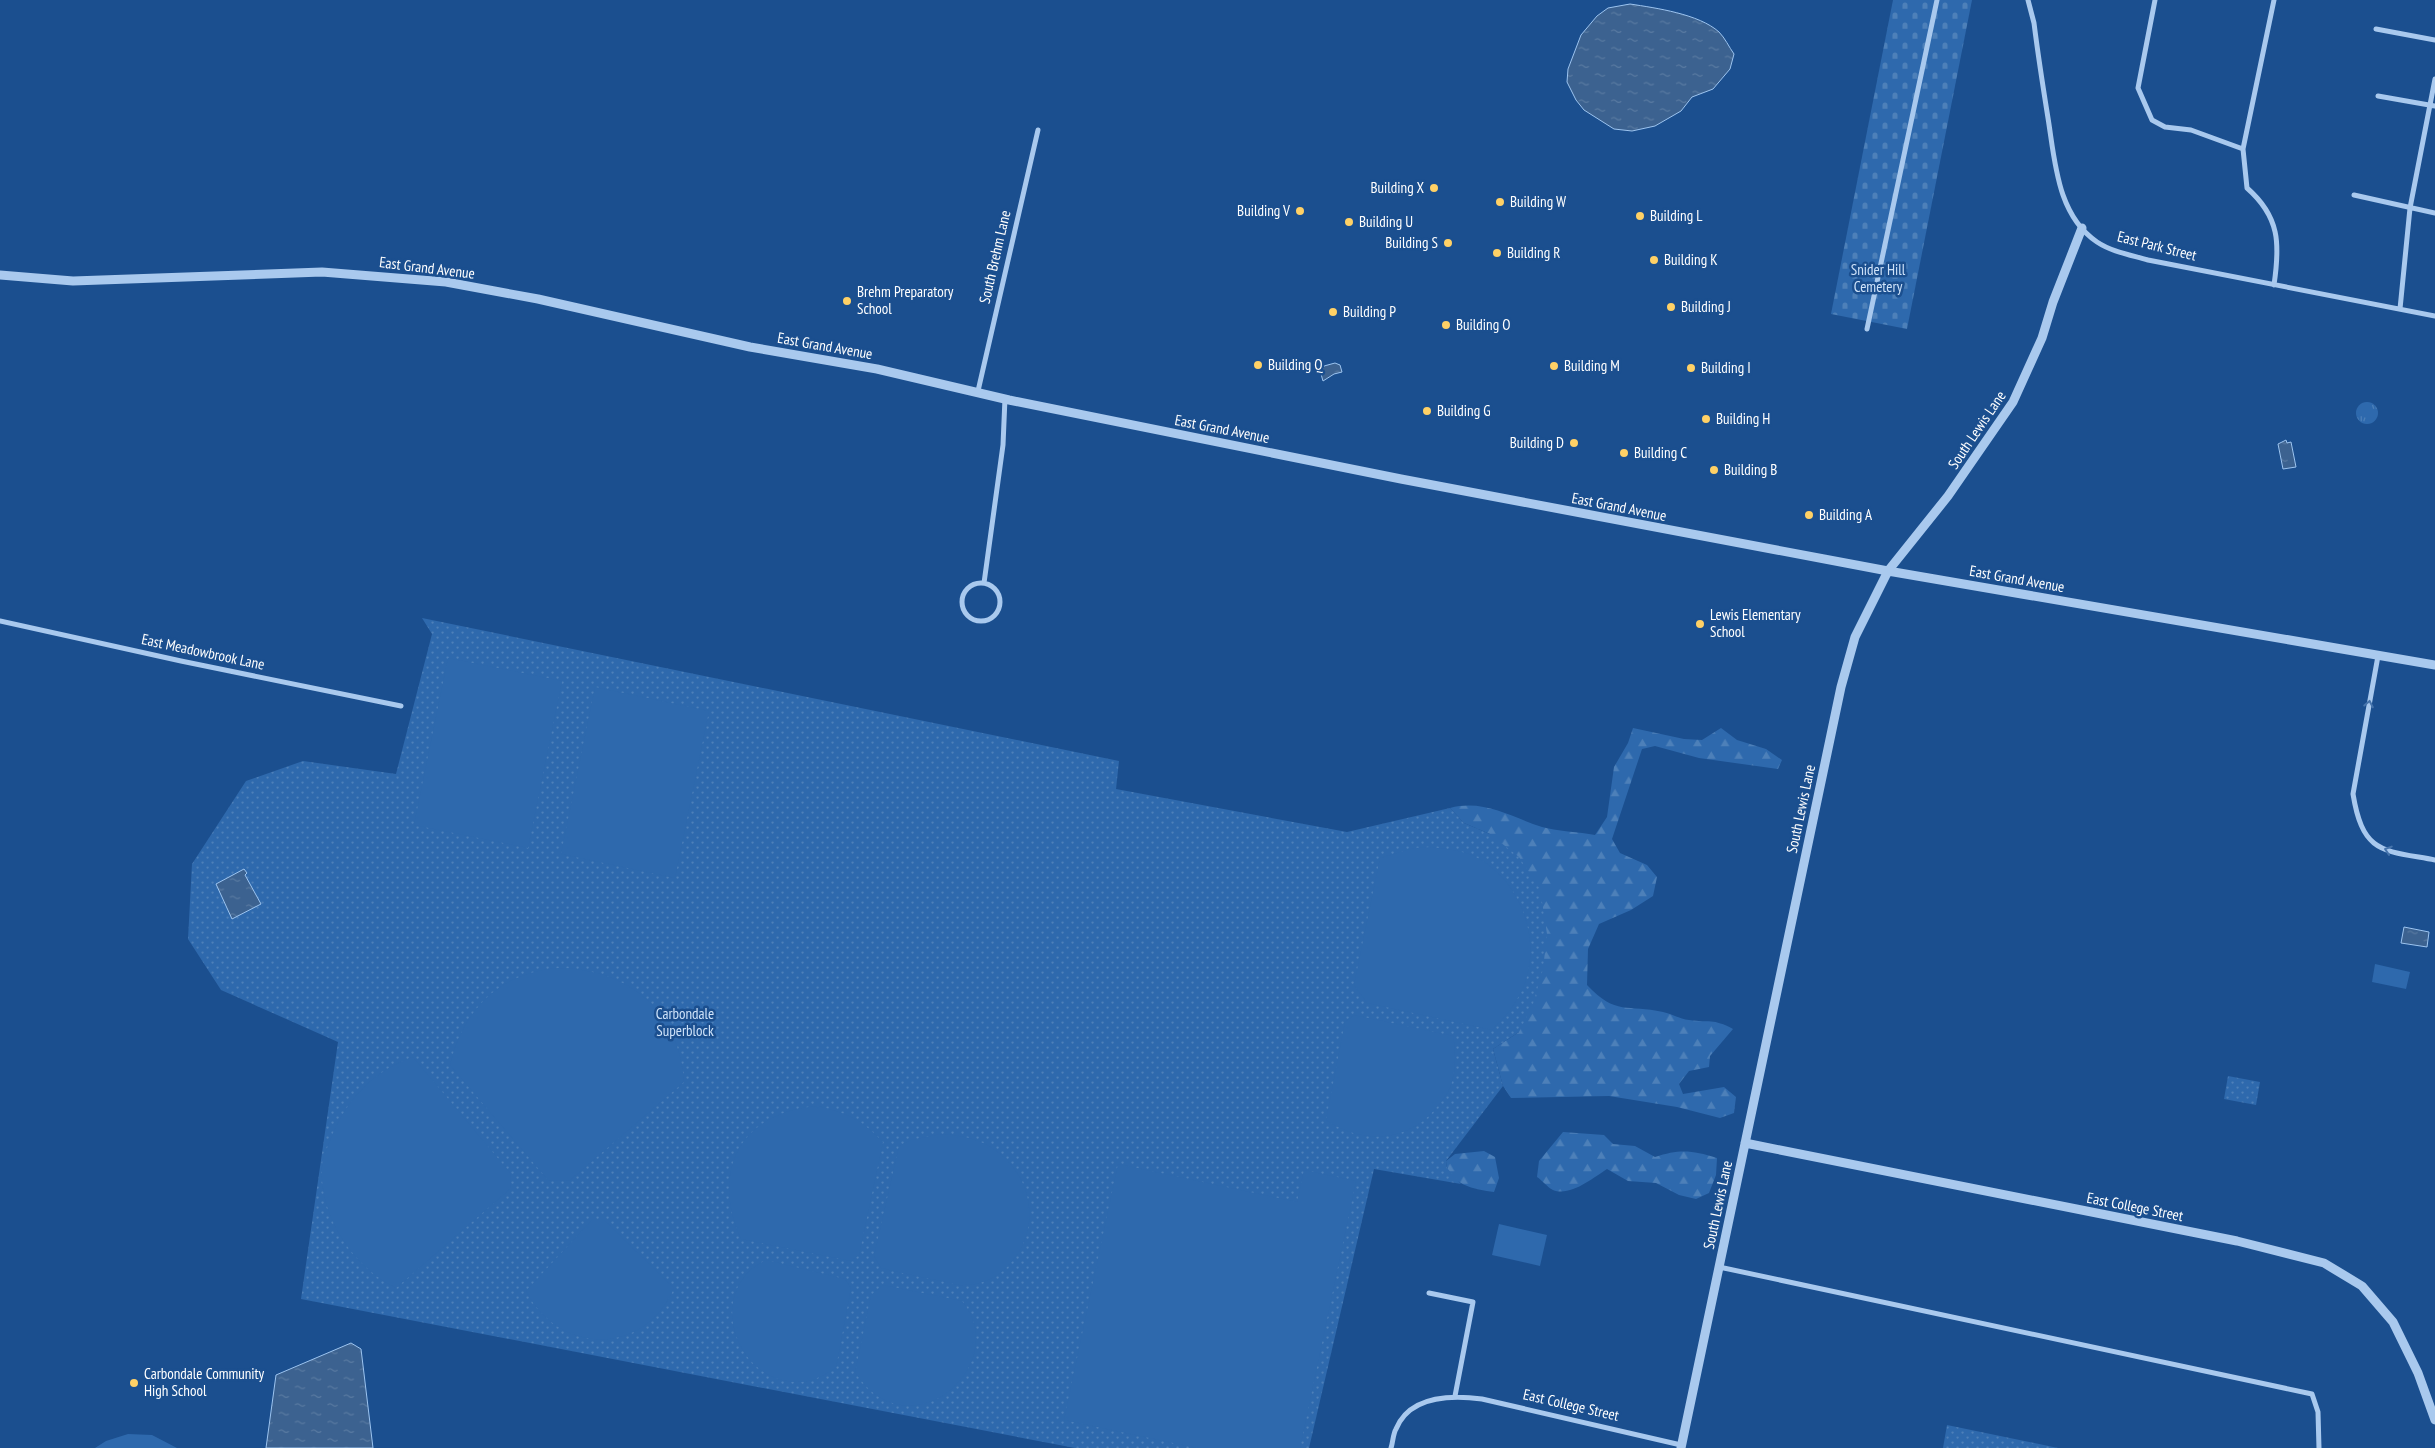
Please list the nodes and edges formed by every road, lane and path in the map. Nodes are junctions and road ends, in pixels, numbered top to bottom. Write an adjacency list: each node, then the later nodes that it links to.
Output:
1 (1937, 0): 20 (street)
2 (2028, 0): 15 (street, East Park Street)
3 (2155, 0): 11 (street)
4 (2274, 0): 11 (street)
5 (2376, 29): 6 (street)
6 (2435, 40)
7 (2435, 79): 9 (street)
8 (2378, 96): 9 (street)
9 (2433, 106): 13 (street)
10 (1038, 130): 21 (street, South Brehm Lane)
11 (2243, 149): 17 (street)
12 (2354, 195): 13 (street)
13 (2410, 208): 14 (street); 18 (street)
14 (2435, 213)
15 (2082, 228): 17 (street, East Park Street); 23 (street, South Lewis Lane)
16 (0, 274): 21 (street, East Grand Avenue)
17 (2274, 285): 18 (street, East Park Street)
18 (2400, 309): 19 (street, East Park Street)
19 (2435, 316)
20 (1867, 330)
21 (978, 391): 22 (street, East Grand Avenue)
22 (1005, 398): 23 (street, East Grand Avenue); 24 (street)
23 (1888, 571): 26 (street, East Grand Avenue); 30 (street, South Lewis Lane)
24 (984, 583): 24 (street)
25 (0, 621): 28 (street, East Meadowbrook Lane)
26 (2378, 656): 27 (street, East Grand Avenue); 29 (street, one-way to 26)
27 (2435, 665)
28 (401, 706)
29 (2435, 860)
30 (1745, 1143): 31 (street, South Lewis Lane); 34 (street, East College Street)
31 (1719, 1267): 35 (street, South Lewis Lane); 37 (street)
32 (1429, 1293): 33 (street)
33 (1454, 1396): 35 (street, East College Street); 36 (street, East College Street)
34 (2435, 1420)
35 (1681, 1446)
36 (1391, 1448)
37 (2319, 1448)

